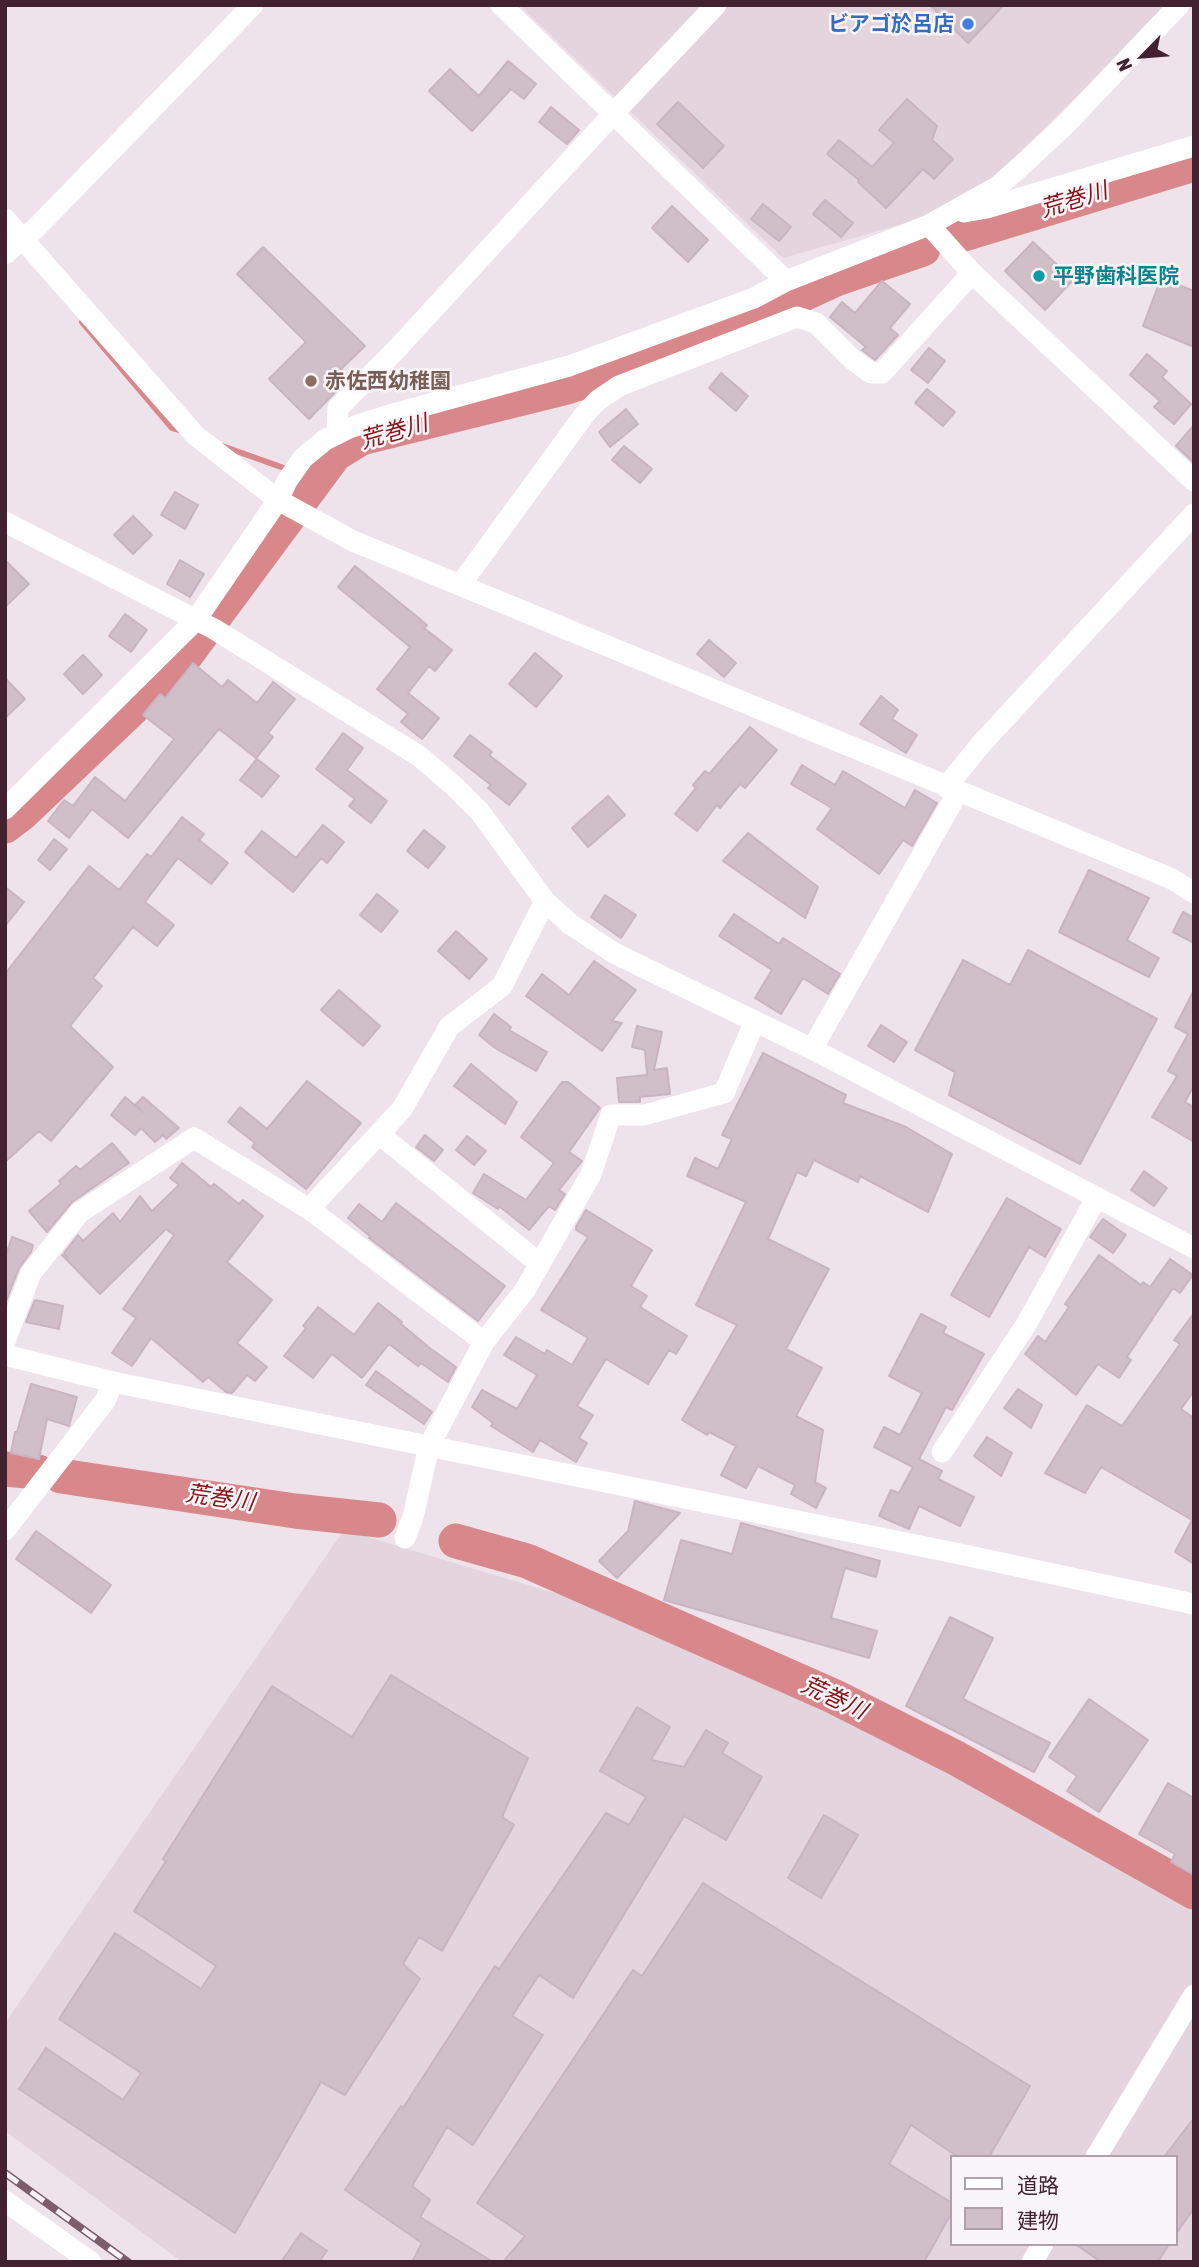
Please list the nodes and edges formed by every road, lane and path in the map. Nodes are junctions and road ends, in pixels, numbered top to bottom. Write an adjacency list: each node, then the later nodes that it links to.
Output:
1 (253, 5): 10 (street)
2 (501, 5): 5 (street)
3 (716, 5): 5 (street)
4 (1179, 5): 7 (street)
5 (613, 114): 13 (street); 14 (street)
6 (1194, 146): 7 (street)
7 (948, 215): 9 (street)
8 (5, 219): 10 (street)
9 (929, 225): 12 (street); 13 (street)
10 (23, 239): 11 (street); 16 (street)
11 (5, 254)
12 (972, 273): 15 (street); 19 (street)
13 (786, 281): 14 (street)
14 (337, 434): 16 (street)
15 (1194, 481)
16 (278, 500): 19 (street); 20 (street)
17 (1194, 514): 21 (street)
18 (5, 522): 20 (street)
19 (460, 585): 21 (street)
20 (204, 624): 22 (street); 24 (street)
21 (952, 789): 23 (street); 26 (street)
22 (5, 809)
23 (1189, 883)
24 (545, 901): 25 (street); 27 (street)
25 (754, 1021): 26 (street); 31 (street)
26 (813, 1049): 28 (street)
27 (379, 1134): 29 (street); 31 (street)
28 (1097, 1197): 30 (street); 37 (street)
29 (309, 1209): 32 (street); 33 (street)
30 (1194, 1248)
31 (540, 1264): 33 (street)
32 (5, 1341)
33 (484, 1342): 36 (street)
34 (5, 1355): 35 (street)
35 (113, 1382): 36 (street); 38 (street)
36 (429, 1446): 39 (street); 40 (street)
37 (942, 1452)
38 (5, 1530)
39 (405, 1538)
40 (1194, 1604)
41 (1194, 1995): 42 (street)
42 (1097, 2155)
43 (5, 2201): 45 (street)
44 (1042, 2246): 46 (street)
45 (91, 2262)
46 (1032, 2262)

